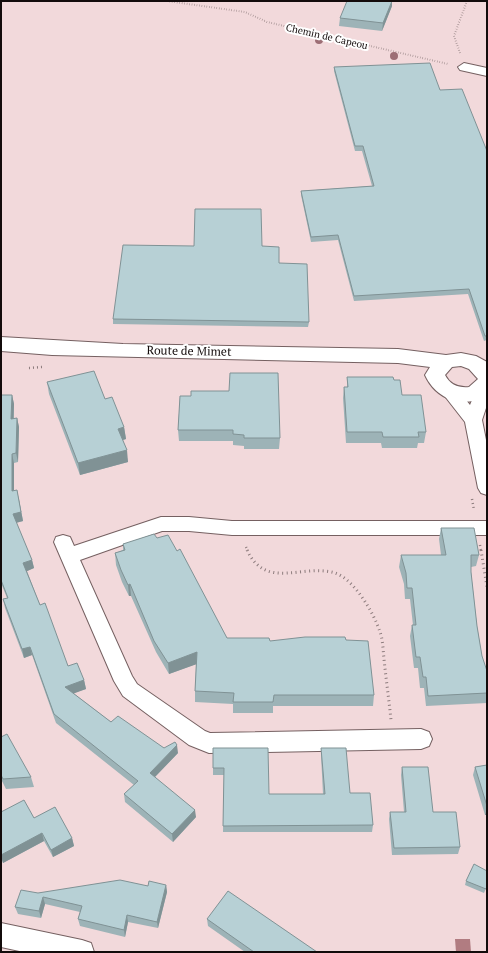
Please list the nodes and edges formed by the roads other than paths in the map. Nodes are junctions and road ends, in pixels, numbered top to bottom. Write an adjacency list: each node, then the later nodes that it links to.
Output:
1 (464, 67): 2 (street)
2 (487, 72)
3 (1, 344): 4 (street, Route de Mimet)
4 (378, 355): 5 (street, Route de Mimet); 7 (street, Route de Mimet)
5 (446, 362): 6 (street, Route de Mimet); 7 (street)
6 (484, 374): 7 (street, Route de Mimet); 8 (street)
7 (442, 385): 8 (street)
8 (473, 420): 9 (street)
9 (487, 488)
10 (482, 528): 11 (street)
11 (421, 739)
12 (1, 935): 13 (street)
13 (76, 952)

